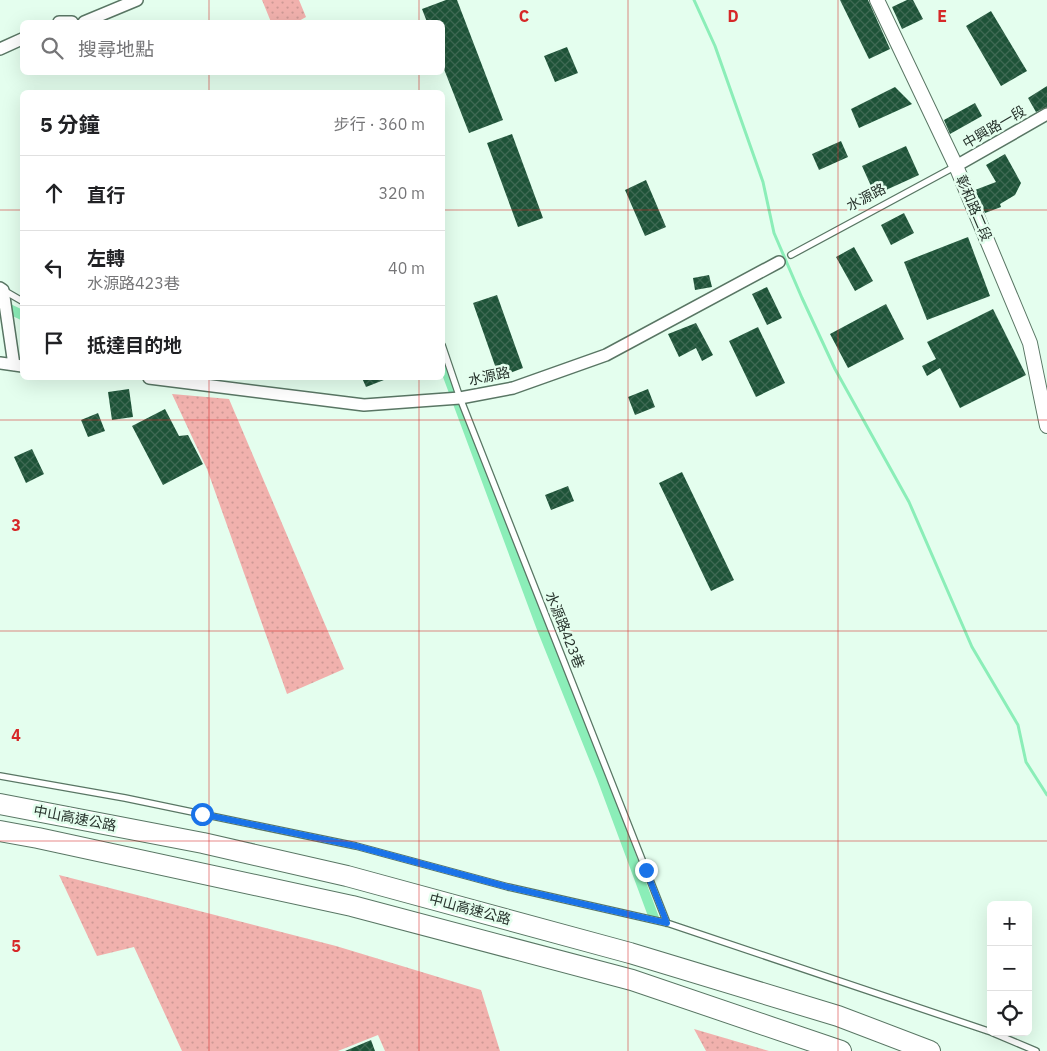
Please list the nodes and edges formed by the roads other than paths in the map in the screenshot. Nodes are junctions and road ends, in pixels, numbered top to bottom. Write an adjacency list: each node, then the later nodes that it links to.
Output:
1 (137, 0): 3 (street)
2 (877, 0): 7 (street, 彰和路二段)
3 (89, 20)
4 (20, 40): 5 (street)
5 (0, 49)
6 (1047, 114): 7 (street, 中興路一段)
7 (956, 166): 8 (lane, 水源路); 17 (street, 彰和路二段)
8 (791, 255)
9 (779, 262): 16 (street, 水源路)
10 (2, 289): 11 (lane); 14 (street)
11 (20, 300)
12 (445, 354): 16 (lane, 水源路423巷)
13 (0, 362): 14 (street)
14 (18, 365)
15 (165, 380): 16 (street, 水源路)
16 (460, 398): 21 (lane, 水源路423巷)
17 (1047, 426)
18 (0, 776): 21 (lane)
19 (0, 804): 25 (highway, 中山高速公路)
20 (0, 831): 24 (highway, 中山高速公路)
21 (667, 923): 22 (lane)
22 (987, 1031)
23 (1000, 1036): 26 (lane)
24 (842, 1051)
25 (930, 1051)
26 (1036, 1051)

